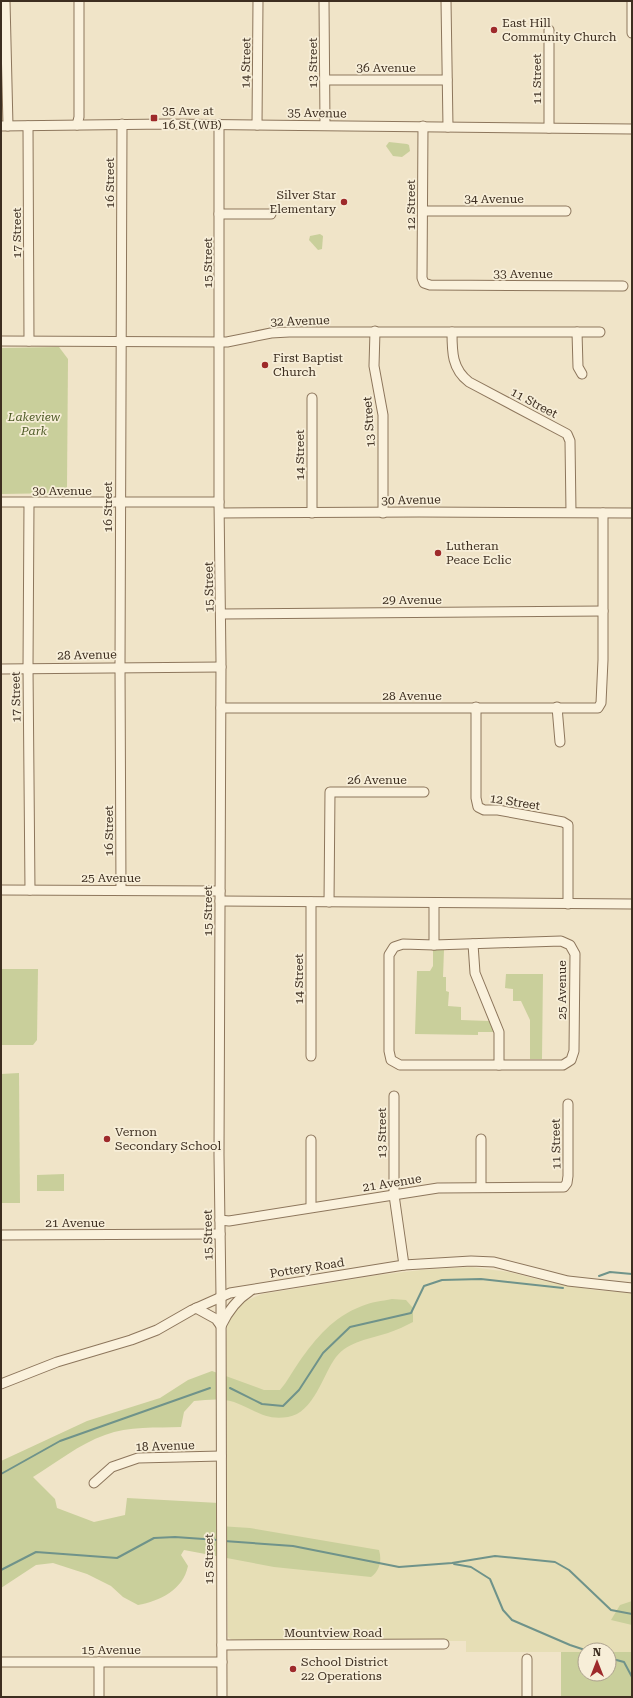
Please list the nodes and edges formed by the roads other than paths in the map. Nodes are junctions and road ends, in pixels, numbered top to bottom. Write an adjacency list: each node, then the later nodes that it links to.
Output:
1 (5, 1): 16 (street)
2 (79, 1): 13 (street)
3 (258, 1): 14 (street, 14 Street)
4 (324, 1): 9 (street, 13 Street)
5 (446, 1): 10 (street)
6 (632, 1): 8 (street)
7 (548, 30): 20 (street, 11 Street)
8 (632, 33)
9 (325, 80): 10 (street, 36 Avenue); 15 (street, 13 Street)
10 (447, 80): 19 (street)
11 (122, 124): 12 (street, 35 Avenue); 13 (street, 35 Avenue); 34 (street, 16 Street)
12 (219, 124): 14 (street, 35 Avenue); 24 (street, 15 Street)
13 (77, 125): 17 (street, 35 Avenue)
14 (257, 125): 15 (street, 35 Avenue)
15 (325, 125): 18 (street, 35 Avenue)
16 (5, 126): 17 (street, 35 Avenue)
17 (28, 126): 33 (street, 17 Street)
18 (423, 126): 19 (street, 35 Avenue); 22 (street, 12 Street)
19 (448, 127): 20 (street, 35 Avenue)
20 (549, 128): 21 (street, 35 Avenue)
21 (632, 129)
22 (423, 211): 23 (street, 34 Avenue); 26 (street, 12 Street)
23 (566, 211)
24 (219, 214): 25 (street); 35 (street, 15 Street)
25 (271, 214)
26 (424, 283): 27 (street, 33 Avenue)
27 (623, 286)
28 (375, 331): 29 (street, 32 Avenue); 35 (street, 32 Avenue); 45 (street, 13 Street)
29 (452, 332): 30 (street, 32 Avenue); 42 (street, 11 Street)
30 (577, 332): 31 (street, 32 Avenue); 36 (street)
31 (600, 332)
32 (1, 341): 33 (street, 32 Avenue)
33 (29, 341): 34 (street, 32 Avenue)
34 (121, 341): 35 (street, 32 Avenue); 41 (street, 16 Street)
35 (220, 342): 40 (street, 15 Street)
36 (582, 374)
37 (312, 398): 44 (street, 14 Street)
38 (1, 502): 39 (street, 30 Avenue)
39 (29, 502): 41 (street, 30 Avenue); 52 (street, 17 Street)
40 (219, 502): 41 (street, 30 Avenue); 43 (street, 15 Street)
41 (120, 503): 50 (street, 16 Street)
42 (571, 512): 45 (street, 30 Avenue); 46 (street, 30 Avenue)
43 (220, 513): 44 (street, 30 Avenue); 49 (street, 15 Street)
44 (312, 513): 45 (street, 30 Avenue)
45 (383, 513)
46 (603, 513): 47 (street, 30 Avenue); 48 (street)
47 (632, 513)
48 (603, 611): 49 (street, 29 Avenue); 54 (street, 28 Avenue)
49 (221, 614): 53 (street, 15 Street)
50 (120, 667): 52 (street, 28 Avenue); 53 (street, 28 Avenue); 61 (street, 16 Street)
51 (1, 668): 52 (street, 28 Avenue)
52 (28, 668): 60 (street, 17 Street)
53 (221, 668): 55 (street, 15 Street)
54 (557, 707): 56 (street, 28 Avenue); 57 (street)
55 (221, 708): 56 (street, 28 Avenue); 62 (street, 15 Street)
56 (476, 708): 67 (street, 12 Street)
57 (560, 742)
58 (424, 792): 65 (street, 26 Avenue)
59 (1, 890): 60 (street, 25 Avenue)
60 (30, 890): 61 (street, 25 Avenue)
61 (121, 890): 62 (street, 25 Avenue)
62 (220, 891): 63 (street, 15 Street)
63 (220, 901): 64 (street); 81 (street, 15 Street)
64 (311, 902): 65 (street); 71 (street, 14 Street)
65 (329, 902): 66 (street)
66 (434, 903): 67 (street); 70 (street)
67 (568, 904): 68 (street)
68 (632, 904)
69 (473, 944): 70 (street, 25 Avenue); 72 (street); 72 (street, 25 Avenue)
70 (434, 945): 72 (street, 25 Avenue)
71 (311, 1056)
72 (499, 1065)
73 (394, 1096): 79 (street, 13 Street)
74 (568, 1104): 77 (street, 11 Street)
75 (481, 1139): 78 (street)
76 (311, 1140): 80 (street)
77 (567, 1183): 78 (street, 21 Avenue)
78 (481, 1186): 79 (street, 21 Avenue)
79 (394, 1195): 80 (street, 21 Avenue); 84 (street, 13 Street)
80 (311, 1207): 81 (street, 21 Avenue)
81 (220, 1220): 82 (street, 15 Street)
82 (220, 1234): 83 (street, 21 Avenue); 87 (street, 15 Street)
83 (1, 1235)
84 (404, 1265): 85 (street, Pottery Road); 86 (street, Pottery Road)
85 (632, 1288)
86 (251, 1290): 87 (street, Pottery Road); 89 (street)
87 (221, 1296): 88 (street, Pottery Road); 89 (street, 15 Street)
88 (196, 1308): 89 (street); 90 (street, Pottery Road)
89 (221, 1326): 91 (street, 15 Street)
90 (1, 1384)
91 (221, 1456): 92 (street, 18 Avenue); 94 (street, 15 Street)
92 (94, 1483)
93 (444, 1644): 94 (street, Mountview Road)
94 (222, 1645): 98 (street, 15 Street)
95 (527, 1659): 101 (street)
96 (1, 1662): 97 (street, 15 Avenue)
97 (99, 1662): 98 (street, 15 Avenue); 99 (street)
98 (222, 1662): 100 (street, 15 Street)
99 (99, 1697)
100 (222, 1697)
101 (527, 1697)

